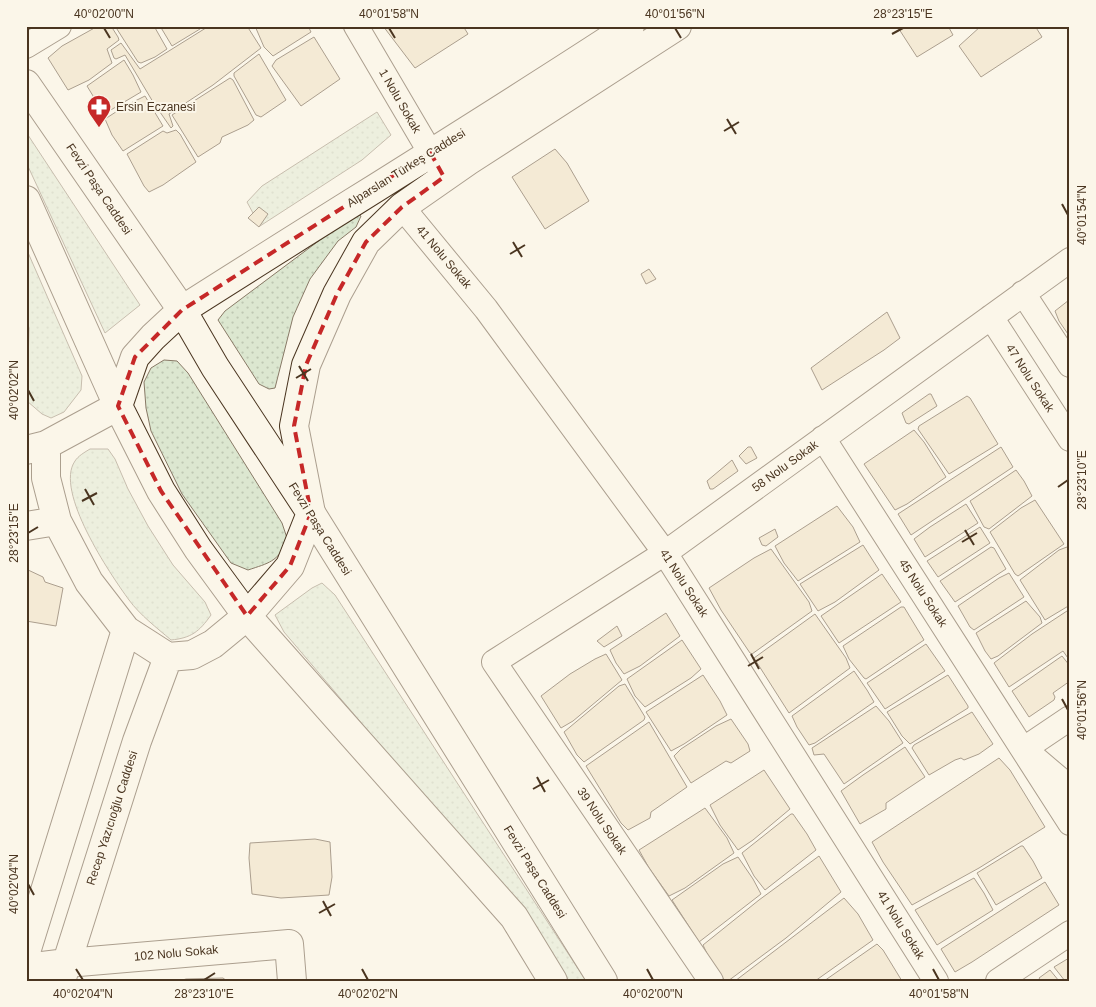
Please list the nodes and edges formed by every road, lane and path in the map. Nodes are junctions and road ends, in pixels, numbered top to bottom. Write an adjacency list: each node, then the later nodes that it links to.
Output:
1 (59, 26): 5 (street)
2 (356, 26): 7 (street, 1 Nolu Sokak)
3 (630, 26): 7 (street, Alparslan Türkeş Caddesi)
4 (678, 26): 8 (street)
5 (26, 46)
6 (26, 84): 13 (street, Fevzi Paşa Caddesi)
7 (430, 152): 8 (street, 1 Nolu Sokak); 13 (street, Alparslan Türkeş Caddesi)
8 (444, 177): 10 (street)
9 (26, 200): 16 (street)
10 (402, 207): 20 (street); 23 (street, 41 Nolu Sokak)
11 (1070, 260): 12 (street, 58 Nolu Sokak)
12 (1023, 293): 14 (street, 58 Nolu Sokak); 15 (street)
13 (182, 310): 16 (street, Alparslan Türkeş Caddesi); 20 (street, Fevzi Paşa Caddesi)
14 (991, 317): 17 (street, 58 Nolu Sokak); 18 (street, 47 Nolu Sokak)
15 (1070, 366)
16 (118, 406): 19 (street); 24 (street)
17 (823, 438): 23 (street, 58 Nolu Sokak); 29 (street, 45 Nolu Sokak)
18 (1070, 439)
19 (36, 447): 21 (street)
20 (311, 513): 24 (street); 38 (street, Fevzi Paşa Caddesi)
21 (57, 521): 22 (street); 25 (street)
22 (26, 526)
23 (665, 552): 27 (street, 58 Nolu Sokak); 40 (street, 41 Nolu Sokak)
24 (247, 616): 26 (street); 37 (street)
25 (126, 630): 26 (street); 33 (street)
26 (168, 657): 35 (street, Recep Yazıcıoğlu Caddesi)
27 (494, 662): 39 (street, 39 Nolu Sokak)
28 (1070, 718): 29 (street)
29 (1024, 749): 30 (street, 45 Nolu Sokak); 31 (street, 45 Nolu Sokak)
30 (1070, 788)
31 (1070, 823)
32 (1070, 933): 41 (street)
33 (26, 952)
34 (26, 968): 35 (street, 102 Nolu Sokak)
35 (64, 972): 36 (street, 102 Nolu Sokak)
36 (292, 981)
37 (553, 981)
38 (603, 981)
39 (710, 981)
40 (936, 981)
41 (998, 981)

